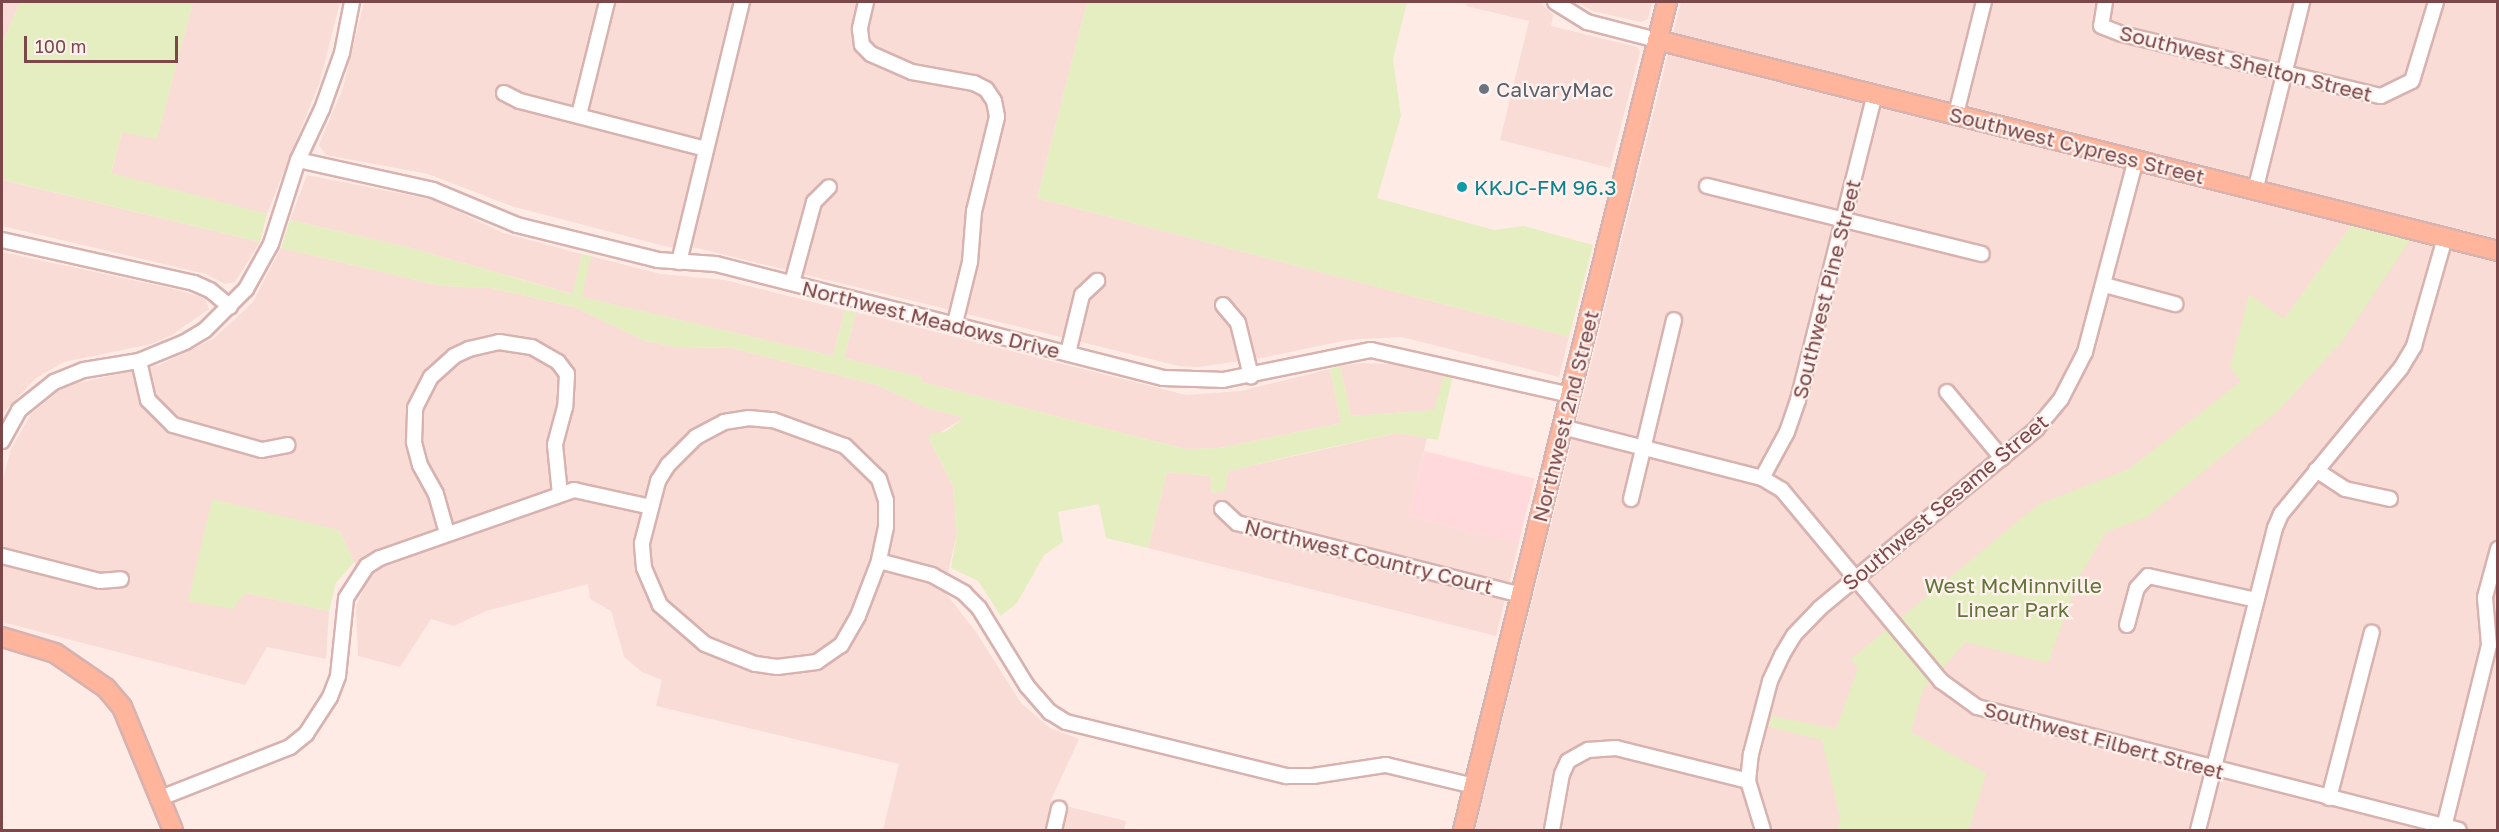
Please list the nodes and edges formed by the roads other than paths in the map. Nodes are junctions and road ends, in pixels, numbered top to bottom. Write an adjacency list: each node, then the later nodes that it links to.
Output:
1 (352, 2): 19 (street)
2 (607, 2): 16 (street)
3 (742, 2): 17 (street)
4 (866, 2): 36 (street)
5 (1557, 2): 11 (street)
6 (1666, 2): 11 (main road, Northwest 2nd Street)
7 (1984, 2): 15 (street)
8 (2105, 2): 12 (street, Southwest Shelton Street)
9 (2302, 2): 12 (street)
10 (2436, 2): 12 (street, Southwest Shelton Street)
11 (1657, 40): 14 (main road, Southwest Cypress Street); 41 (main road, Northwest 2nd Street)
12 (2284, 75): 22 (street)
13 (504, 93): 16 (street)
14 (1875, 94): 15 (main road, Southwest Cypress Street); 23 (street, Southwest Pine Street)
15 (1956, 114): 18 (main road, Southwest Cypress Street)
16 (579, 115): 17 (street)
17 (706, 149): 28 (street)
18 (2136, 159): 22 (main road, Southwest Cypress Street); 31 (street, Southwest Sesame Street)
19 (298, 160): 28 (street, Northwest Meadows Drive); 34 (street)
20 (1707, 186): 23 (street)
21 (829, 187): 30 (street)
22 (2255, 191): 24 (main road, Southwest Cypress Street)
23 (1843, 219): 27 (street); 48 (street, Southwest Pine Street)
24 (2445, 238): 26 (main road, Southwest Cypress Street); 47 (street)
25 (2, 240): 34 (street)
26 (2498, 251)
27 (1982, 254)
28 (679, 262): 30 (street, Northwest Meadows Drive)
29 (1097, 281): 37 (street)
30 (792, 283): 36 (street, Northwest Meadows Drive)
31 (2105, 285): 33 (street); 46 (street, Southwest Sesame Street)
32 (1223, 304): 39 (street)
33 (2175, 304)
34 (230, 308): 38 (street)
35 (1674, 320): 45 (street)
36 (955, 323): 37 (street, Northwest Meadows Drive)
37 (1068, 353): 39 (street, Northwest Meadows Drive)
38 (139, 361): 43 (street); 44 (street)
39 (1251, 376): 41 (street, Northwest Meadows Drive)
40 (1947, 392): 46 (street)
41 (1570, 395): 42 (main road, Northwest 2nd Street)
42 (1562, 427): 45 (street, Southwest Filbert Street); 60 (main road, Northwest 2nd Street)
43 (2, 441)
44 (288, 446)
45 (1643, 447): 48 (street, Southwest Filbert Street); 50 (street)
46 (2002, 458): 58 (street, Southwest Sesame Street)
47 (2316, 470): 51 (street); 61 (street)
48 (1762, 478): 58 (street, Southwest Filbert Street)
49 (560, 494): 52 (street); 54 (street); 54 (street)
50 (1631, 499)
51 (2390, 499)
52 (651, 507): 57 (street); 57 (street)
53 (1222, 509): 60 (street, Northwest Country Court)
54 (447, 533): 71 (street)
55 (2498, 549): 73 (street)
56 (2, 556): 59 (street)
57 (879, 561): 69 (street)
58 (1857, 576): 67 (street, Southwest Filbert Street); 68 (street, Southwest Sesame Street)
59 (121, 579)
60 (1521, 595): 69 (main road, Northwest 2nd Street)
61 (2256, 600): 62 (street); 67 (street)
62 (2127, 626)
63 (2372, 632): 70 (street)
64 (2, 638): 66 (main road)
65 (2, 650): 66 (main road)
66 (136, 738): 71 (main road)
67 (2213, 769): 70 (street, Southwest Filbert Street); 80 (street)
68 (1748, 781): 78 (street); 79 (street, Southwest Sesame Street)
69 (1474, 786): 77 (main road, Northwest 2nd Street)
70 (2330, 798): 73 (street, Southwest Filbert Street)
71 (158, 799): 74 (main road); 75 (main road)
72 (1059, 809): 76 (street)
73 (2444, 827): 81 (street, Southwest Filbert Street)
74 (162, 831)
75 (173, 831)
76 (1054, 831)
77 (1463, 831)
78 (1552, 831)
79 (1763, 831)
80 (2198, 831)
81 (2459, 831)

